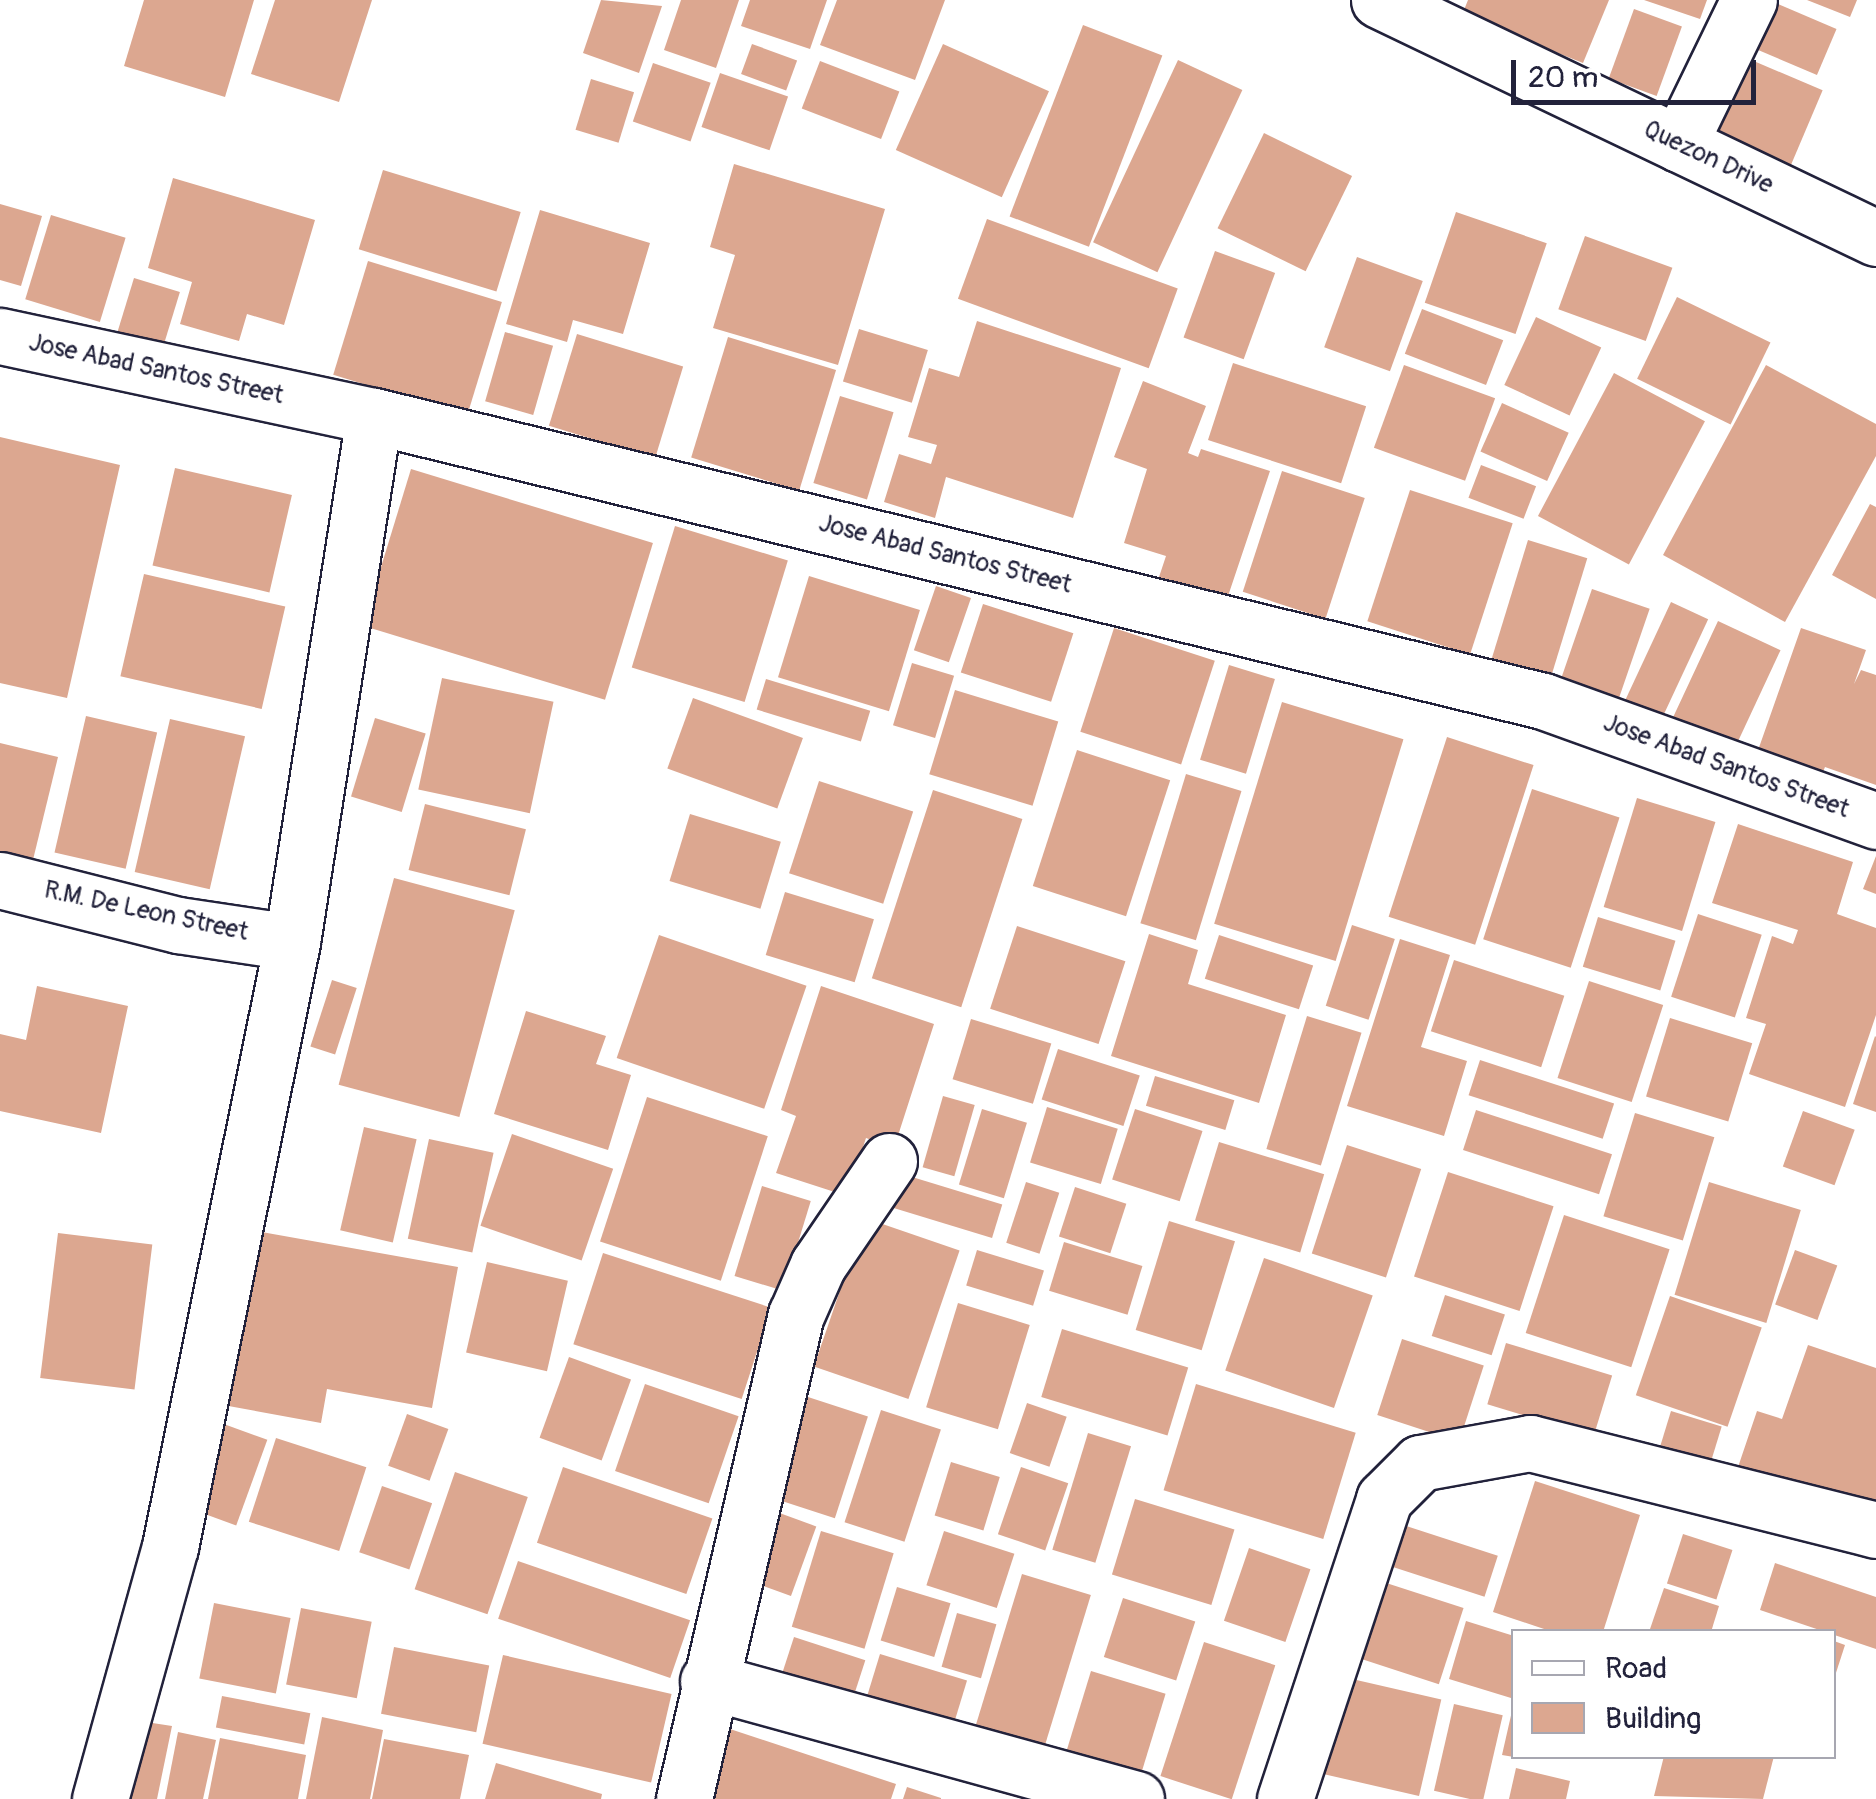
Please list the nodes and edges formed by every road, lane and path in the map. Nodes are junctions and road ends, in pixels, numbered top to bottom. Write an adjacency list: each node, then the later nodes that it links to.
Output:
1 (1378, 0): 3 (street, Quezon Drive)
2 (1749, 0): 3 (street)
3 (1679, 144): 4 (street, Quezon Drive)
4 (1876, 238)
5 (0, 336): 6 (street, Jose Abad Santos Street)
6 (374, 416): 7 (street, Jose Abad Santos Street); 9 (street)
7 (1876, 821)
8 (0, 880): 9 (street, R.M. De Leon Street)
9 (292, 942): 13 (street)
10 (889, 1160): 12 (street)
11 (1876, 1530): 16 (street)
12 (708, 1681): 14 (street); 15 (street)
13 (100, 1799)
14 (684, 1799)
15 (1136, 1799)
16 (1284, 1799)

